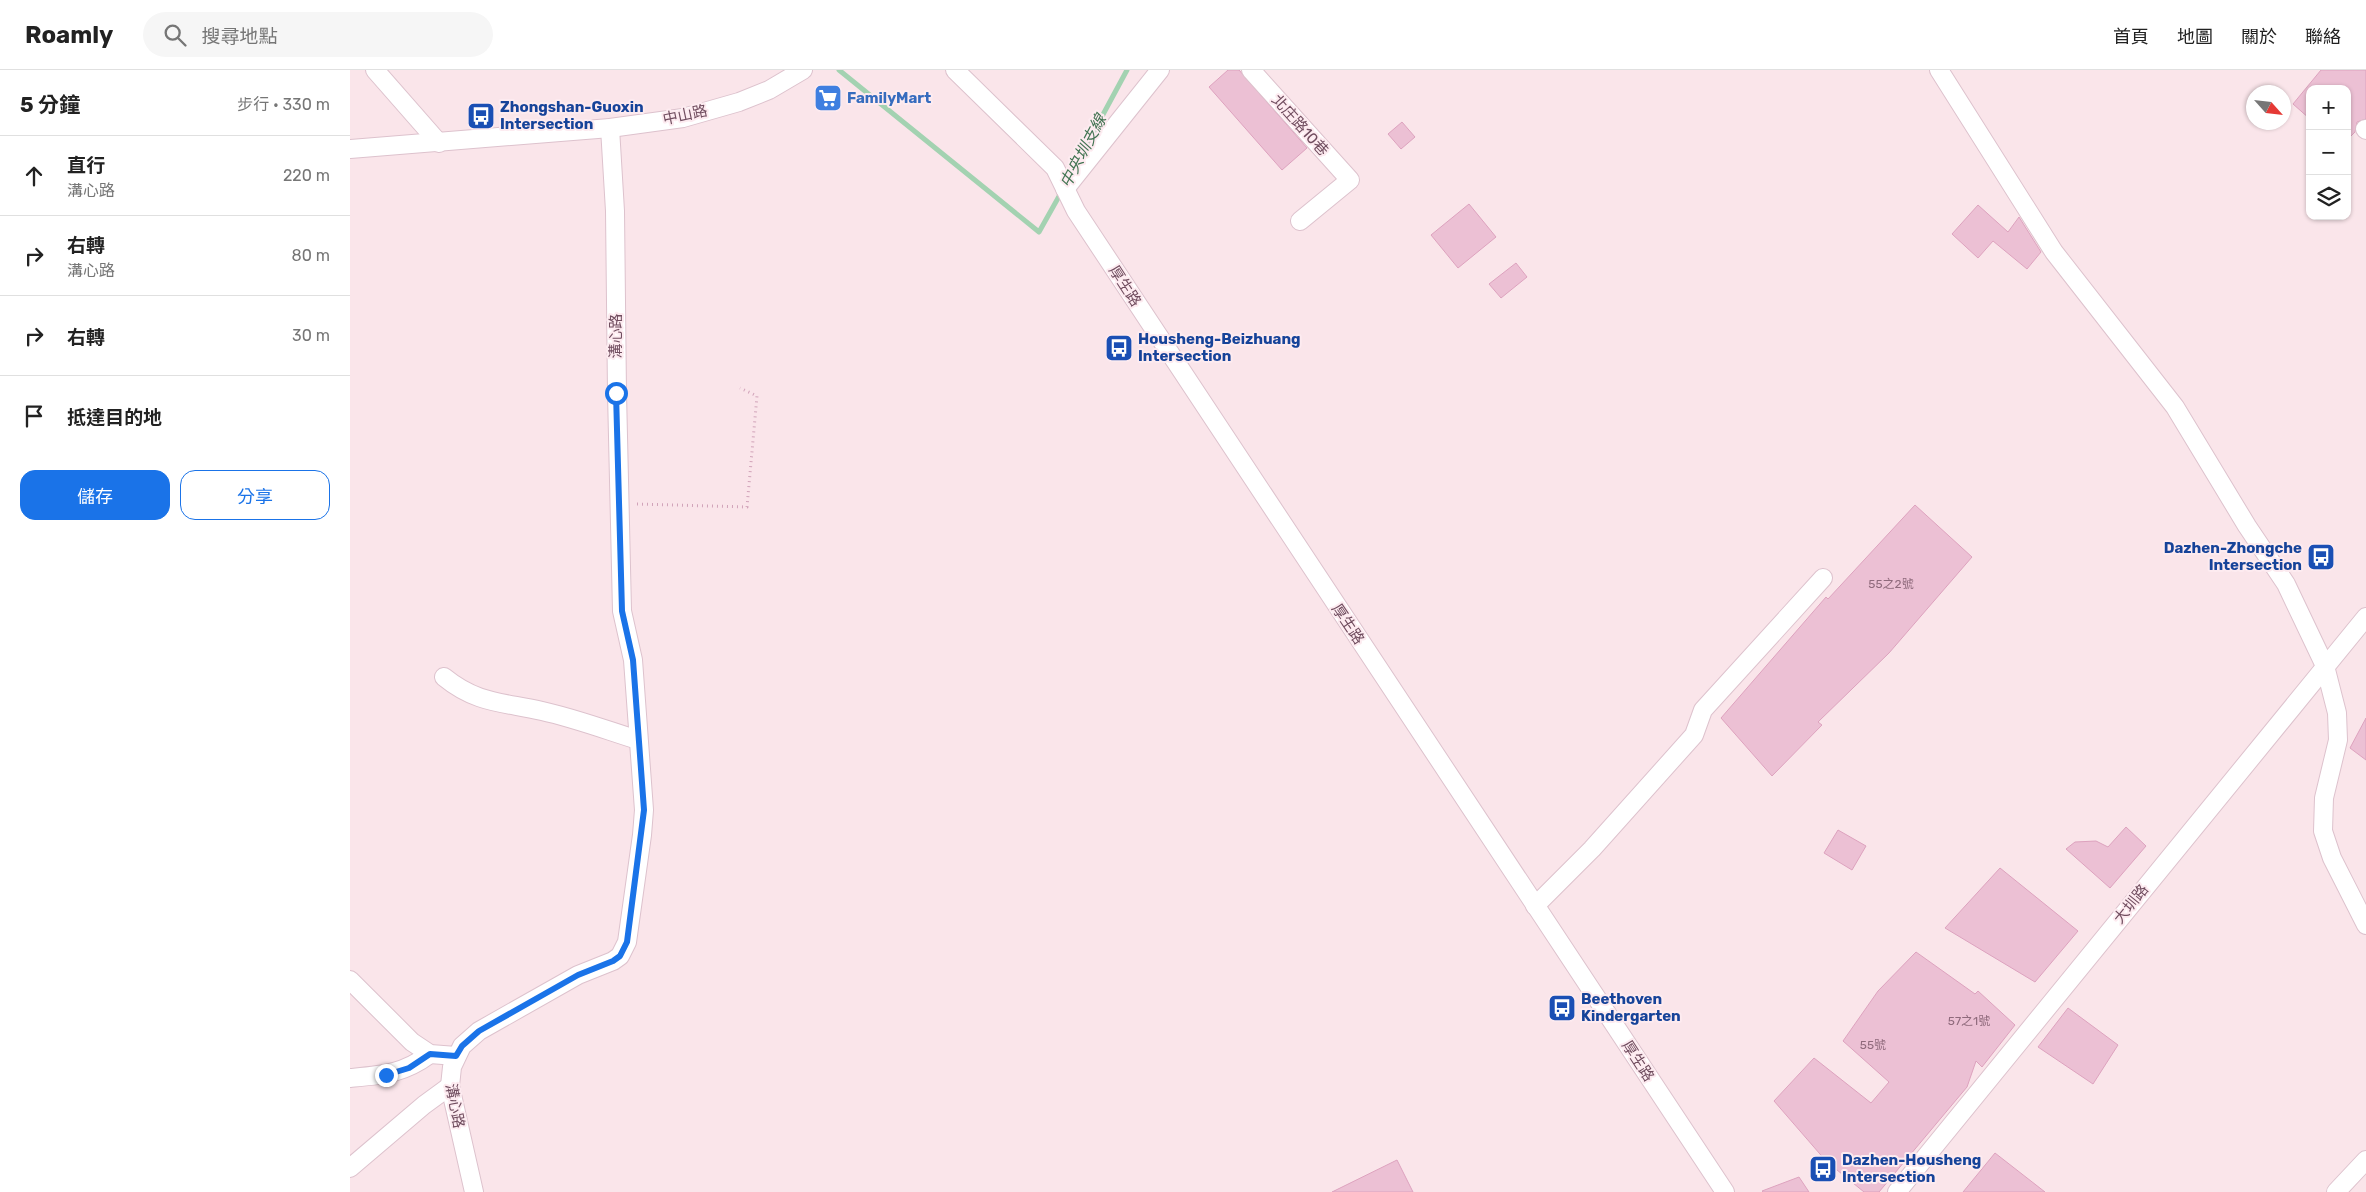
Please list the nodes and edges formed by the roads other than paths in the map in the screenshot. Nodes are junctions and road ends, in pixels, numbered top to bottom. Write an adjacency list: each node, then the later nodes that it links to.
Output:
1 (375, 70): 8 (street)
2 (804, 70): 7 (street, 中山路)
3 (956, 70): 10 (street, 厚生路)
4 (1160, 70): 10 (street)
5 (1251, 70): 11 (street, 北庄路10巷)
6 (1939, 70): 14 (street)
7 (610, 128): 8 (street, 中山路); 16 (street, 溝心路)
8 (440, 143): 9 (street, 中山路)
9 (350, 149)
10 (1065, 189): 17 (street, 厚生路)
11 (1300, 221)
12 (1823, 578): 17 (street)
13 (2366, 616): 14 (street, 大圳路)
14 (2325, 666): 18 (street); 28 (street, 大圳路)
15 (444, 678): 16 (street)
16 (638, 740): 21 (street, 溝心路)
17 (1535, 906): 27 (street, 厚生路)
18 (2366, 925)
19 (350, 980): 20 (street)
20 (430, 1054): 21 (street); 22 (street)
21 (456, 1056): 23 (street, 溝心路)
22 (350, 1078)
23 (450, 1086): 25 (street); 26 (street, 溝心路)
24 (2366, 1160): 29 (street)
25 (350, 1168)
26 (474, 1192)
27 (1724, 1192)
28 (1897, 1192)
29 (2336, 1192)

